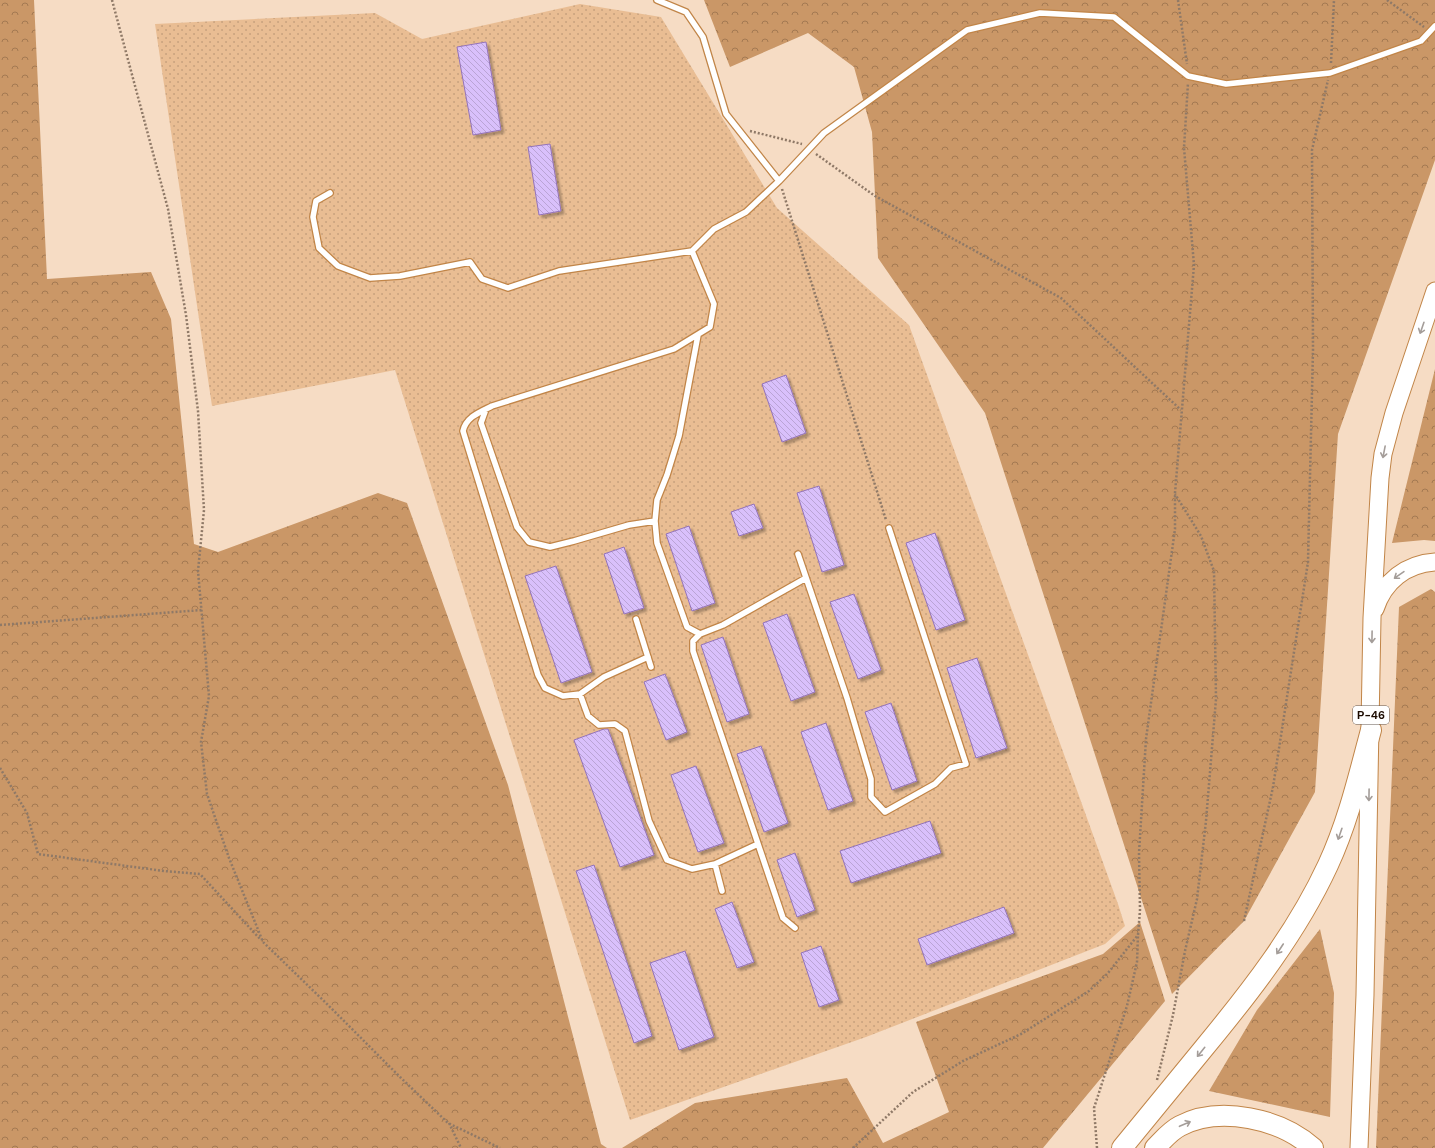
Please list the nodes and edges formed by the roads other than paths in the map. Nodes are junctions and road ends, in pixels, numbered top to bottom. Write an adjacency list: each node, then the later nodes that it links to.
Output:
1 (657, 0): 3 (lane)
2 (1435, 26): 3 (lane)
3 (779, 181): 5 (lane)
4 (330, 193): 5 (lane)
5 (692, 251): 7 (lane)
6 (1435, 291): 14 (main road, Р-46, one-way to 14)
7 (698, 335): 8 (lane); 9 (lane)
8 (486, 409): 9 (lane); 19 (lane)
9 (654, 521): 16 (lane)
10 (889, 528): 13 (lane)
11 (798, 554): 13 (lane)
12 (1435, 562): 14 (main road, one-way to 14)
13 (806, 578): 16 (lane)
14 (1372, 618): 20 (main road, Р-46, one-way to 20)
15 (636, 620): 17 (lane)
16 (700, 634): 21 (lane)
17 (648, 657): 18 (lane); 19 (lane)
18 (651, 667)
19 (580, 694): 22 (lane)
20 (1371, 730): 25 (highway, one-way to 25); 28 (main road, Р-46, one-way to 28)
21 (758, 844): 22 (lane); 24 (lane)
22 (715, 864): 23 (lane)
23 (722, 891)
24 (795, 928)
25 (1122, 1148)
26 (1155, 1148): 27 (highway, one-way to 27)
27 (1313, 1148)
28 (1359, 1148)

